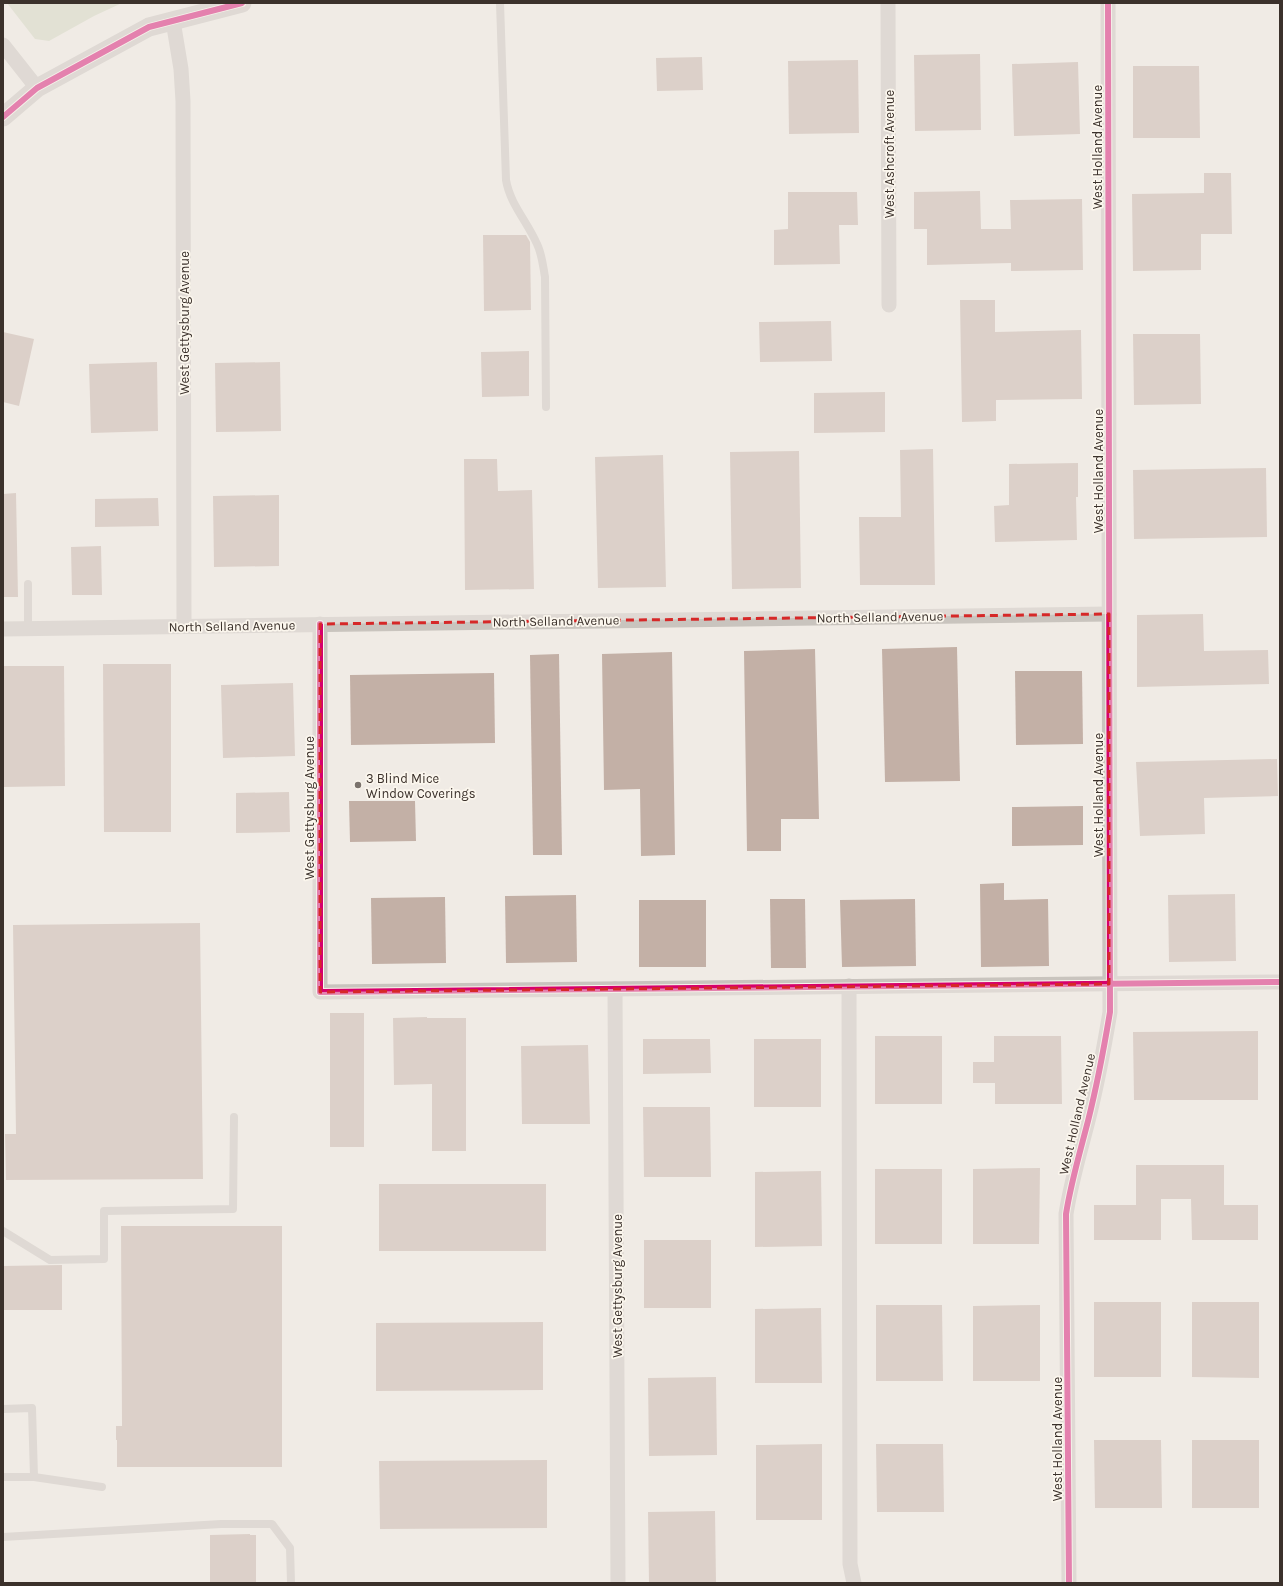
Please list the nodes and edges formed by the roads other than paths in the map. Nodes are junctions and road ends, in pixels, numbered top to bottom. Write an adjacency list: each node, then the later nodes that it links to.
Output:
1 (242, 3): 5 (street)
2 (500, 3): 10 (lane)
3 (888, 3): 9 (street, West Ashcroft Avenue)
4 (1108, 3): 12 (street, West Holland Avenue)
5 (173, 21): 7 (street); 14 (street, West Gettysburg Avenue)
6 (3, 45): 7 (street)
7 (37, 88): 8 (street)
8 (3, 117)
9 (889, 305)
10 (546, 406)
11 (28, 584): 15 (lane)
12 (1109, 614): 13 (street, North Selland Avenue); 18 (street, West Holland Avenue)
13 (320, 624): 14 (street, North Selland Avenue); 20 (street, West Gettysburg Avenue)
14 (184, 626): 15 (street, North Selland Avenue)
15 (28, 628): 16 (street, North Selland Avenue)
16 (3, 629)
17 (1280, 982): 18 (street)
18 (1109, 984): 19 (street); 31 (street, West Holland Avenue)
19 (849, 986): 20 (street); 30 (street)
20 (615, 989): 29 (street, West Gettysburg Avenue)
21 (234, 1117): 22 (lane)
22 (3, 1231)
23 (3, 1408): 25 (lane)
24 (3, 1477): 25 (lane)
25 (34, 1477): 26 (lane)
26 (102, 1488)
27 (3, 1537): 28 (lane)
28 (292, 1583)
29 (618, 1583)
30 (854, 1583)
31 (1069, 1583)

